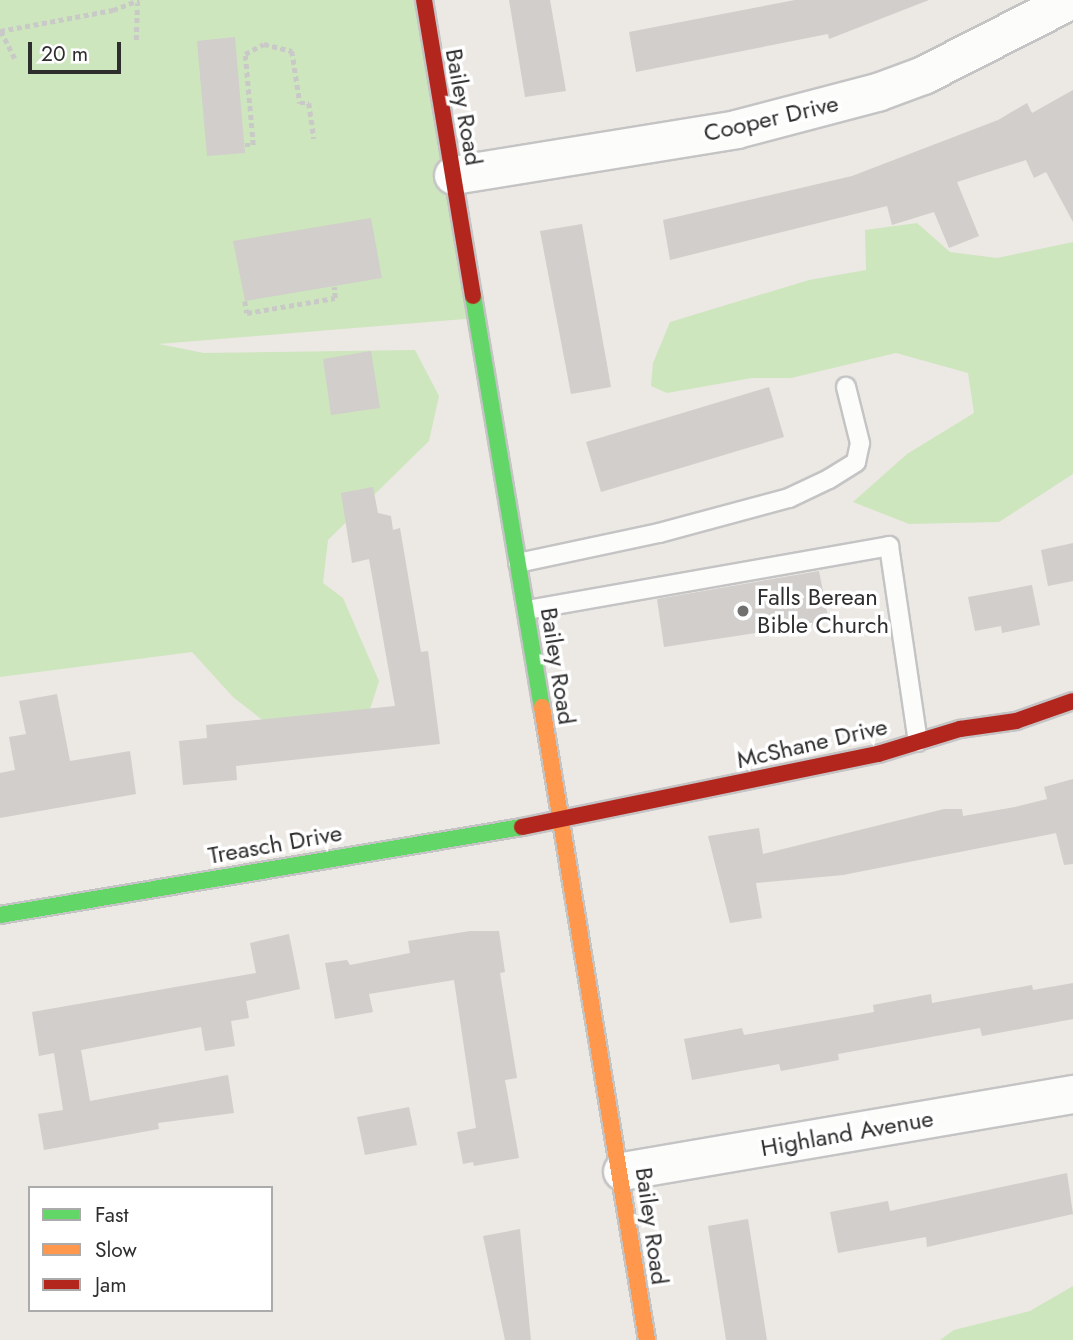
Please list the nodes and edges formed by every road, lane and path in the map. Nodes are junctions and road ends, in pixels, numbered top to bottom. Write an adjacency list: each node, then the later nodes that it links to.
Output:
1 (424, 0): 9 (street, Bailey Road)
2 (1070, 0): 9 (street, Cooper Drive)
3 (138, 1): 4 (path); 5 (path)
4 (0, 31): 6 (path)
5 (136, 40)
6 (16, 60)
7 (314, 139): 8 (path)
8 (244, 145)
9 (453, 175): 13 (street, Bailey Road)
10 (334, 287): 11 (path)
11 (245, 301)
12 (846, 387): 13 (lane)
13 (518, 563): 14 (street, Bailey Road)
14 (527, 610): 16 (lane); 17 (street, Bailey Road)
15 (1073, 701): 16 (street, McShane Drive)
16 (918, 742): 17 (street, McShane Drive)
17 (558, 821): 18 (street, Treasch Drive); 20 (street, Bailey Road)
18 (0, 915)
19 (1073, 1094): 20 (street, Highland Avenue)
20 (622, 1171): 21 (street, Bailey Road)
21 (647, 1340)

